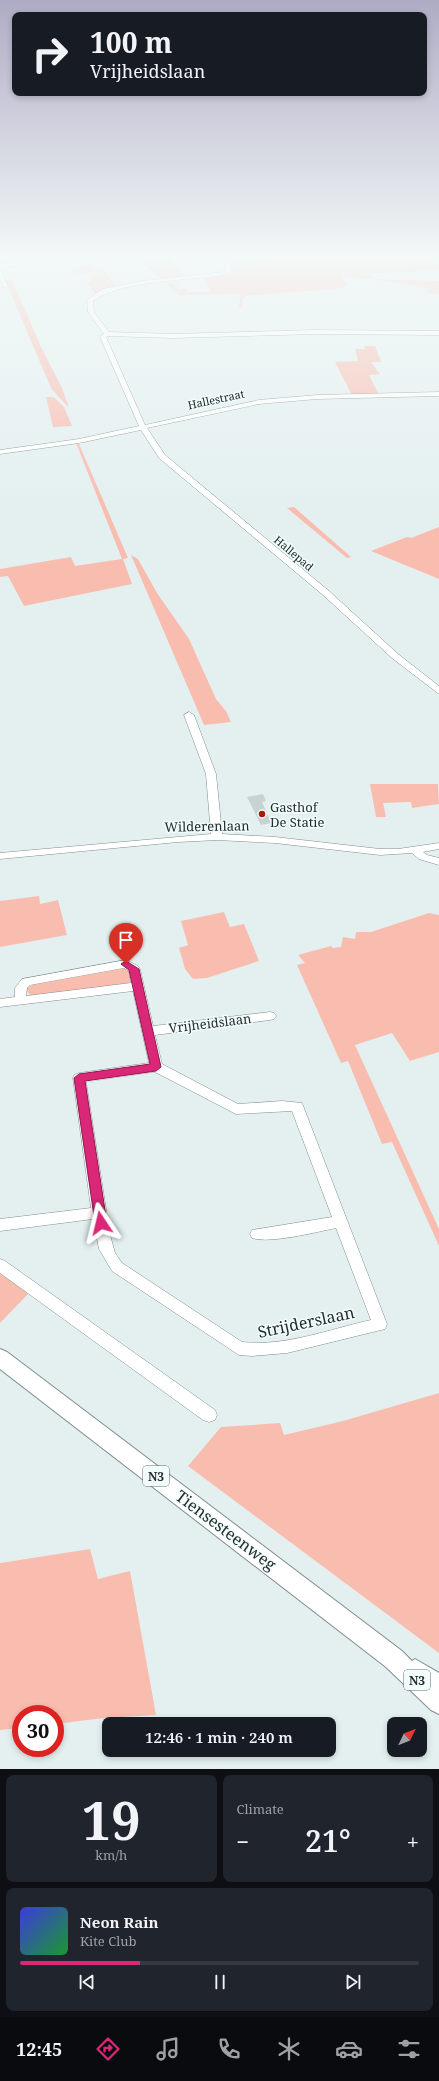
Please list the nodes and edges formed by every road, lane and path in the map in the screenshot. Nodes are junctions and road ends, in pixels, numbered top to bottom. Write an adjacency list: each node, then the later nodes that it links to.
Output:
1 (104, 340): 3 (street, Hallepad)
2 (439, 394): 3 (street, Hallestraat)
3 (142, 426): 4 (street, Hallestraat); 5 (street, Hallepad)
4 (0, 452)
5 (439, 691)
6 (189, 715): 7 (street)
7 (217, 837): 9 (street, Wilderenlaan); 10 (street, Wilderenlaan)
8 (439, 846): 9 (street, Wilderenlaan)
9 (414, 850): 11 (street)
10 (0, 856)
11 (439, 862)
12 (138, 986): 13 (street); 13 (street, Vrijheidslaan); 16 (street, Vrijheidslaan)
13 (22, 1001): 14 (street)
14 (0, 1004)
15 (270, 1016): 16 (street, Vrijheidslaan)
16 (149, 1031): 17 (street, Vrijheidslaan)
17 (156, 1067): 18 (street); 19 (street, Strijderslaan)
18 (99, 1213): 19 (street, Strijderslaan); 20 (street)
19 (341, 1221): 21 (street)
20 (0, 1225)
21 (257, 1234)
22 (0, 1265): 24 (street)
23 (0, 1358): 25 (main road, Tiensesteenweg / N3)
24 (209, 1415)
25 (394, 1659): 26 (main road, Tiensesteenweg / N3); 27 (main road, Tiensesteenweg / N3)
26 (439, 1686)
27 (439, 1702)

